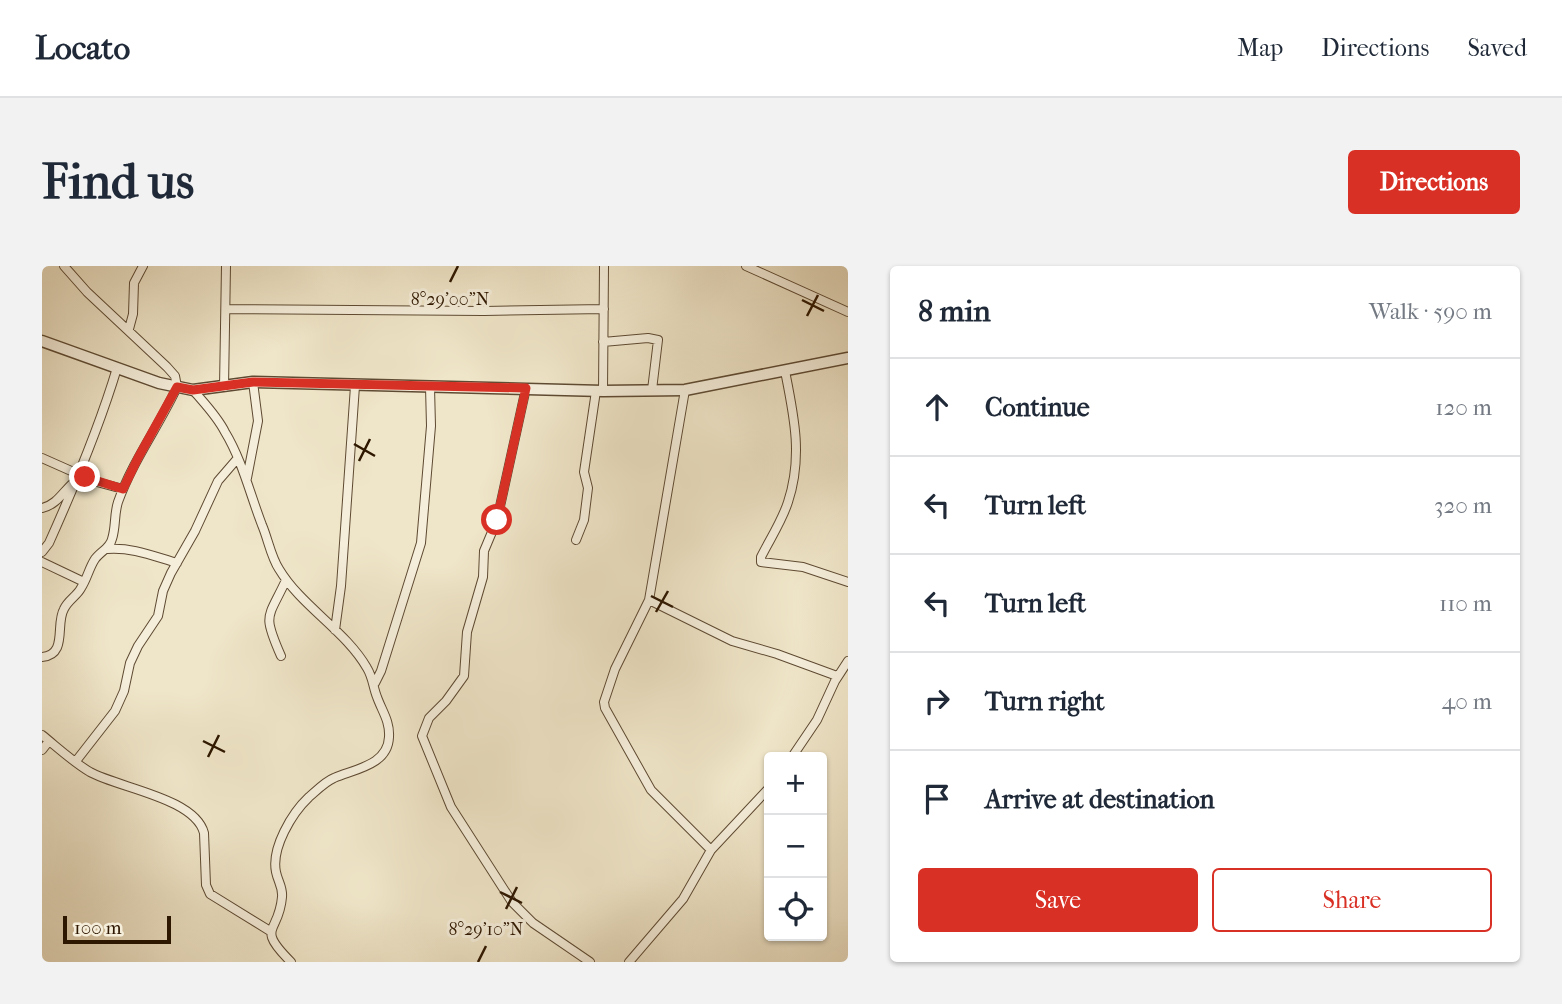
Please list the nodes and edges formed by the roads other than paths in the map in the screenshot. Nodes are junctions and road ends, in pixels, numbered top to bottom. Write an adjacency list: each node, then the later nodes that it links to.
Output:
1 (64, 266): 9 (street)
2 (143, 266): 9 (street)
3 (226, 266): 6 (street)
4 (604, 266): 7 (street)
5 (746, 266): 8 (street)
6 (226, 309): 7 (street); 18 (street)
7 (604, 309): 11 (street)
8 (848, 312)
9 (129, 329): 17 (street)
10 (42, 341): 13 (street)
11 (603, 342): 22 (street); 24 (street)
12 (848, 358): 14 (street)
13 (117, 368): 17 (street); 28 (street)
14 (785, 371): 23 (street); 42 (street)
15 (253, 382): 16 (street); 18 (street); 25 (street)
16 (355, 386): 19 (street); 45 (street)
17 (177, 387): 21 (street); 30 (street)
18 (224, 387): 21 (street)
19 (430, 387): 20 (street); 50 (street)
20 (526, 388): 24 (street); 60 (street)
21 (193, 390): 27 (street)
22 (652, 390): 23 (street); 24 (street)
23 (685, 390): 44 (street)
24 (600, 391): 33 (street)
25 (253, 451): 27 (street); 29 (street)
26 (42, 458): 28 (street)
27 (237, 458): 29 (street); 38 (street)
28 (77, 477): 30 (street); 31 (street); 36 (street)
29 (247, 481): 39 (street)
30 (123, 489): 32 (street)
31 (42, 508)
32 (113, 539): 34 (street); 35 (street)
33 (576, 540)
34 (122, 547): 35 (street); 38 (street)
35 (107, 549): 41 (street)
36 (42, 552)
37 (42, 562): 41 (street)
38 (177, 563): 55 (street)
39 (278, 569): 40 (street); 43 (street)
40 (286, 580): 43 (street); 45 (street)
41 (84, 582): 47 (street)
42 (848, 582)
43 (280, 592): 46 (street)
44 (649, 600): 49 (street); 57 (street)
45 (335, 630): 50 (street)
46 (281, 656)
47 (42, 657)
48 (848, 661): 49 (street)
49 (838, 676): 54 (street)
50 (375, 683): 58 (street)
51 (42, 735): 52 (street)
52 (49, 741): 53 (street); 55 (street)
53 (42, 750)
54 (795, 752)
55 (76, 761): 58 (street)
56 (764, 793): 57 (street)
57 (711, 850): 61 (street)
58 (271, 931): 59 (street)
59 (291, 962)
60 (590, 962)
61 (629, 962)

